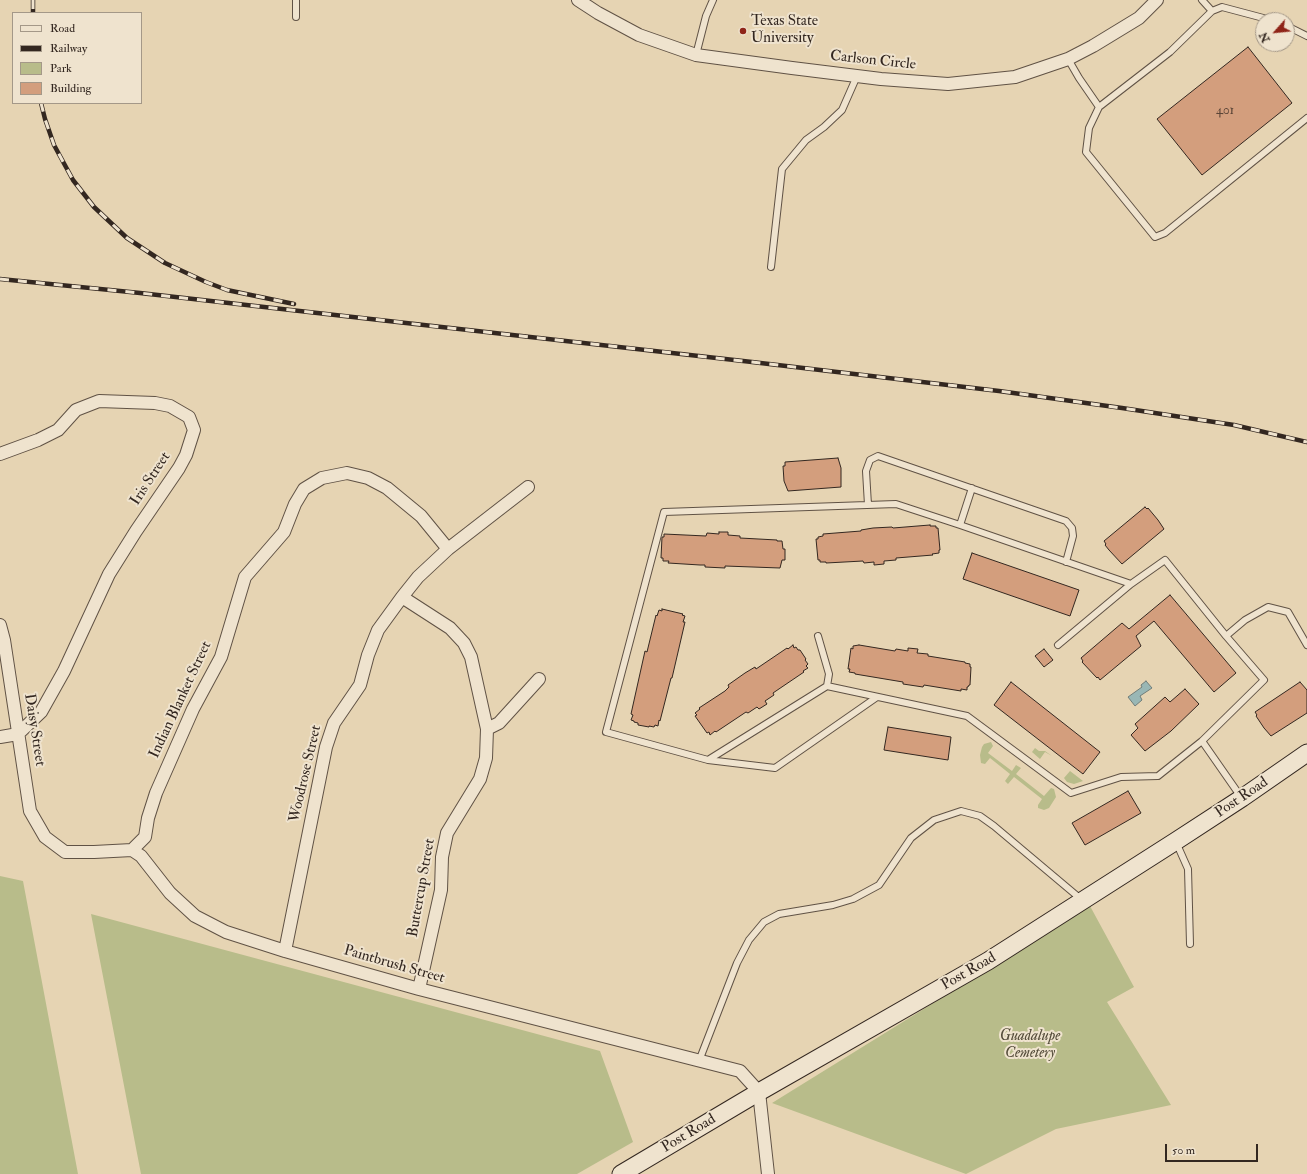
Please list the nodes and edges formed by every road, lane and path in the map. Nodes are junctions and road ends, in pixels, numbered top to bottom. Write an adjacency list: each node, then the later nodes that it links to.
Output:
1 (296, 0): 8 (lane)
2 (578, 0): 11 (street, Carlson Circle)
3 (713, 0): 11 (lane)
4 (1157, 0): 12 (street, Carlson Circle)
5 (1202, 0): 6 (lane)
6 (1212, 11): 7 (lane); 14 (lane)
7 (1255, 16)
8 (296, 17)
9 (1295, 30): 10 (lane)
10 (1307, 36)
11 (696, 55): 13 (street, Carlson Circle)
12 (1068, 59): 13 (street, Carlson Circle); 14 (lane)
13 (857, 76): 16 (lane)
14 (1099, 107): 15 (lane)
15 (1307, 118)
16 (771, 267)
17 (0, 454): 35 (street, Iris Street)
18 (528, 487): 22 (street, Woodrose Street)
19 (972, 488): 20 (lane); 21 (lane); 23 (lane)
20 (868, 505): 21 (lane); 39 (lane)
21 (960, 525): 23 (lane)
22 (448, 549): 25 (street, Woodrose Street); 42 (street, Indian Blanket Street)
23 (1066, 562): 24 (lane)
24 (1131, 584): 28 (lane); 30 (lane)
25 (402, 597): 34 (street, Buttercup Street); 45 (street, Woodrose Street)
26 (0, 625): 35 (street, Daisy Street)
27 (818, 636): 32 (lane)
28 (1226, 636): 29 (lane); 37 (lane)
29 (1307, 644)
30 (1058, 645)
31 (539, 679): 34 (street)
32 (827, 686): 33 (lane); 39 (lane)
33 (877, 697): 37 (lane); 39 (lane)
34 (486, 729): 46 (street, Buttercup Street)
35 (18, 734): 36 (street); 42 (street, Daisy Street)
36 (0, 736)
37 (1202, 741): 40 (lane)
38 (1307, 753): 40 (street, Post Road)
39 (708, 760)
40 (1242, 798): 41 (street, Post Road)
41 (1176, 841): 43 (street, Post Road); 44 (lane)
42 (132, 850): 45 (street, Paintbrush Street)
43 (1083, 902): 47 (lane); 48 (street, Post Road)
44 (1190, 944)
45 (285, 951): 46 (street, Paintbrush Street)
46 (419, 989): 47 (street, Paintbrush Street)
47 (699, 1061): 48 (street, Paintbrush Street)
48 (759, 1092): 49 (street, Post Road); 50 (street)
49 (621, 1174)
50 (768, 1174)

